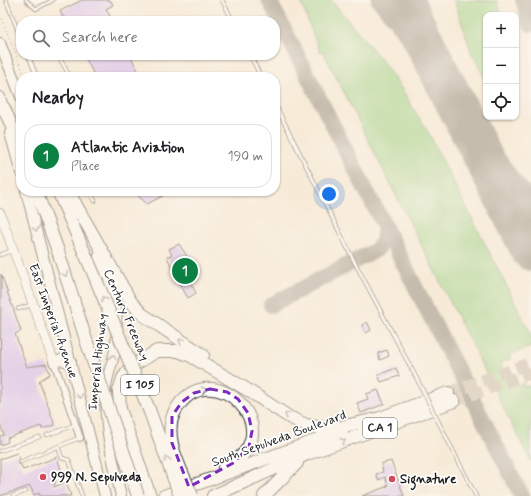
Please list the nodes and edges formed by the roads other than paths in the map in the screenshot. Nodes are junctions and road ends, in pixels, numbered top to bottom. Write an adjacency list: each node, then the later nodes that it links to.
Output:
1 (6, 0): 6 (lane)
2 (26, 0): 3 (lane)
3 (53, 0)
4 (222, 0): 5 (lane)
5 (230, 16)
6 (16, 25)
7 (0, 43): 14 (main road)
8 (30, 60): 11 (lane)
9 (61, 60): 12 (lane)
10 (252, 60): 13 (lane)
11 (35, 72)
12 (67, 72)
13 (258, 72)
14 (16, 84)
15 (2, 102): 17 (highway); 18 (main road)
16 (280, 114): 56 (lane, bridge)
17 (16, 136)
18 (16, 154)
19 (27, 196): 32 (main road, Imperial Highway, one-way to 32)
20 (38, 196): 49 (highway, I 105, one-way to 49, bridge)
21 (60, 196): 52 (highway, Century Freeway / I 105, one-way to 21, bridge)
22 (70, 196): 48 (main road, Imperial Highway, one-way to 22)
23 (71, 196): 33 (highway, one-way to 23)
24 (92, 196): 25 (lane)
25 (95, 201)
26 (0, 213): 27 (street, East Imperial Avenue)
27 (14, 251): 28 (lane); 29 (street, East Imperial Avenue)
28 (0, 256)
29 (33, 304): 30 (lane); 31 (street, East Imperial Avenue)
30 (18, 309)
31 (54, 362): 32 (main road); 35 (street, East Imperial Avenue)
32 (71, 362): 47 (main road, Imperial Highway, one-way to 47)
33 (246, 388): 34 (highway, one-way to 33); 50 (highway)
34 (380, 418): 41 (highway, South Sepulveda Boulevard / CA 1, one-way to 34); 43 (highway, South Sepulveda Boulevard / CA 1)
35 (76, 424): 36 (lane); 38 (street, East Imperial Avenue)
36 (47, 435)
37 (39, 437): 40 (lane)
38 (80, 438): 39 (lane)
39 (58, 447): 42 (lane); 46 (lane)
40 (0, 451)
41 (307, 454): 54 (highway, South Sepulveda Boulevard / CA 1); 55 (highway)
42 (20, 462)
43 (198, 483): 51 (highway, South Sepulveda Boulevard / CA 1); 53 (highway, one-way to 43, bridge)
44 (26, 491): 45 (lane)
45 (13, 496)
46 (82, 496)
47 (105, 496)
48 (121, 496)
49 (138, 496)
50 (150, 496)
51 (164, 496)
52 (180, 496)
53 (192, 496)
54 (213, 496)
55 (264, 496)
56 (476, 496)

